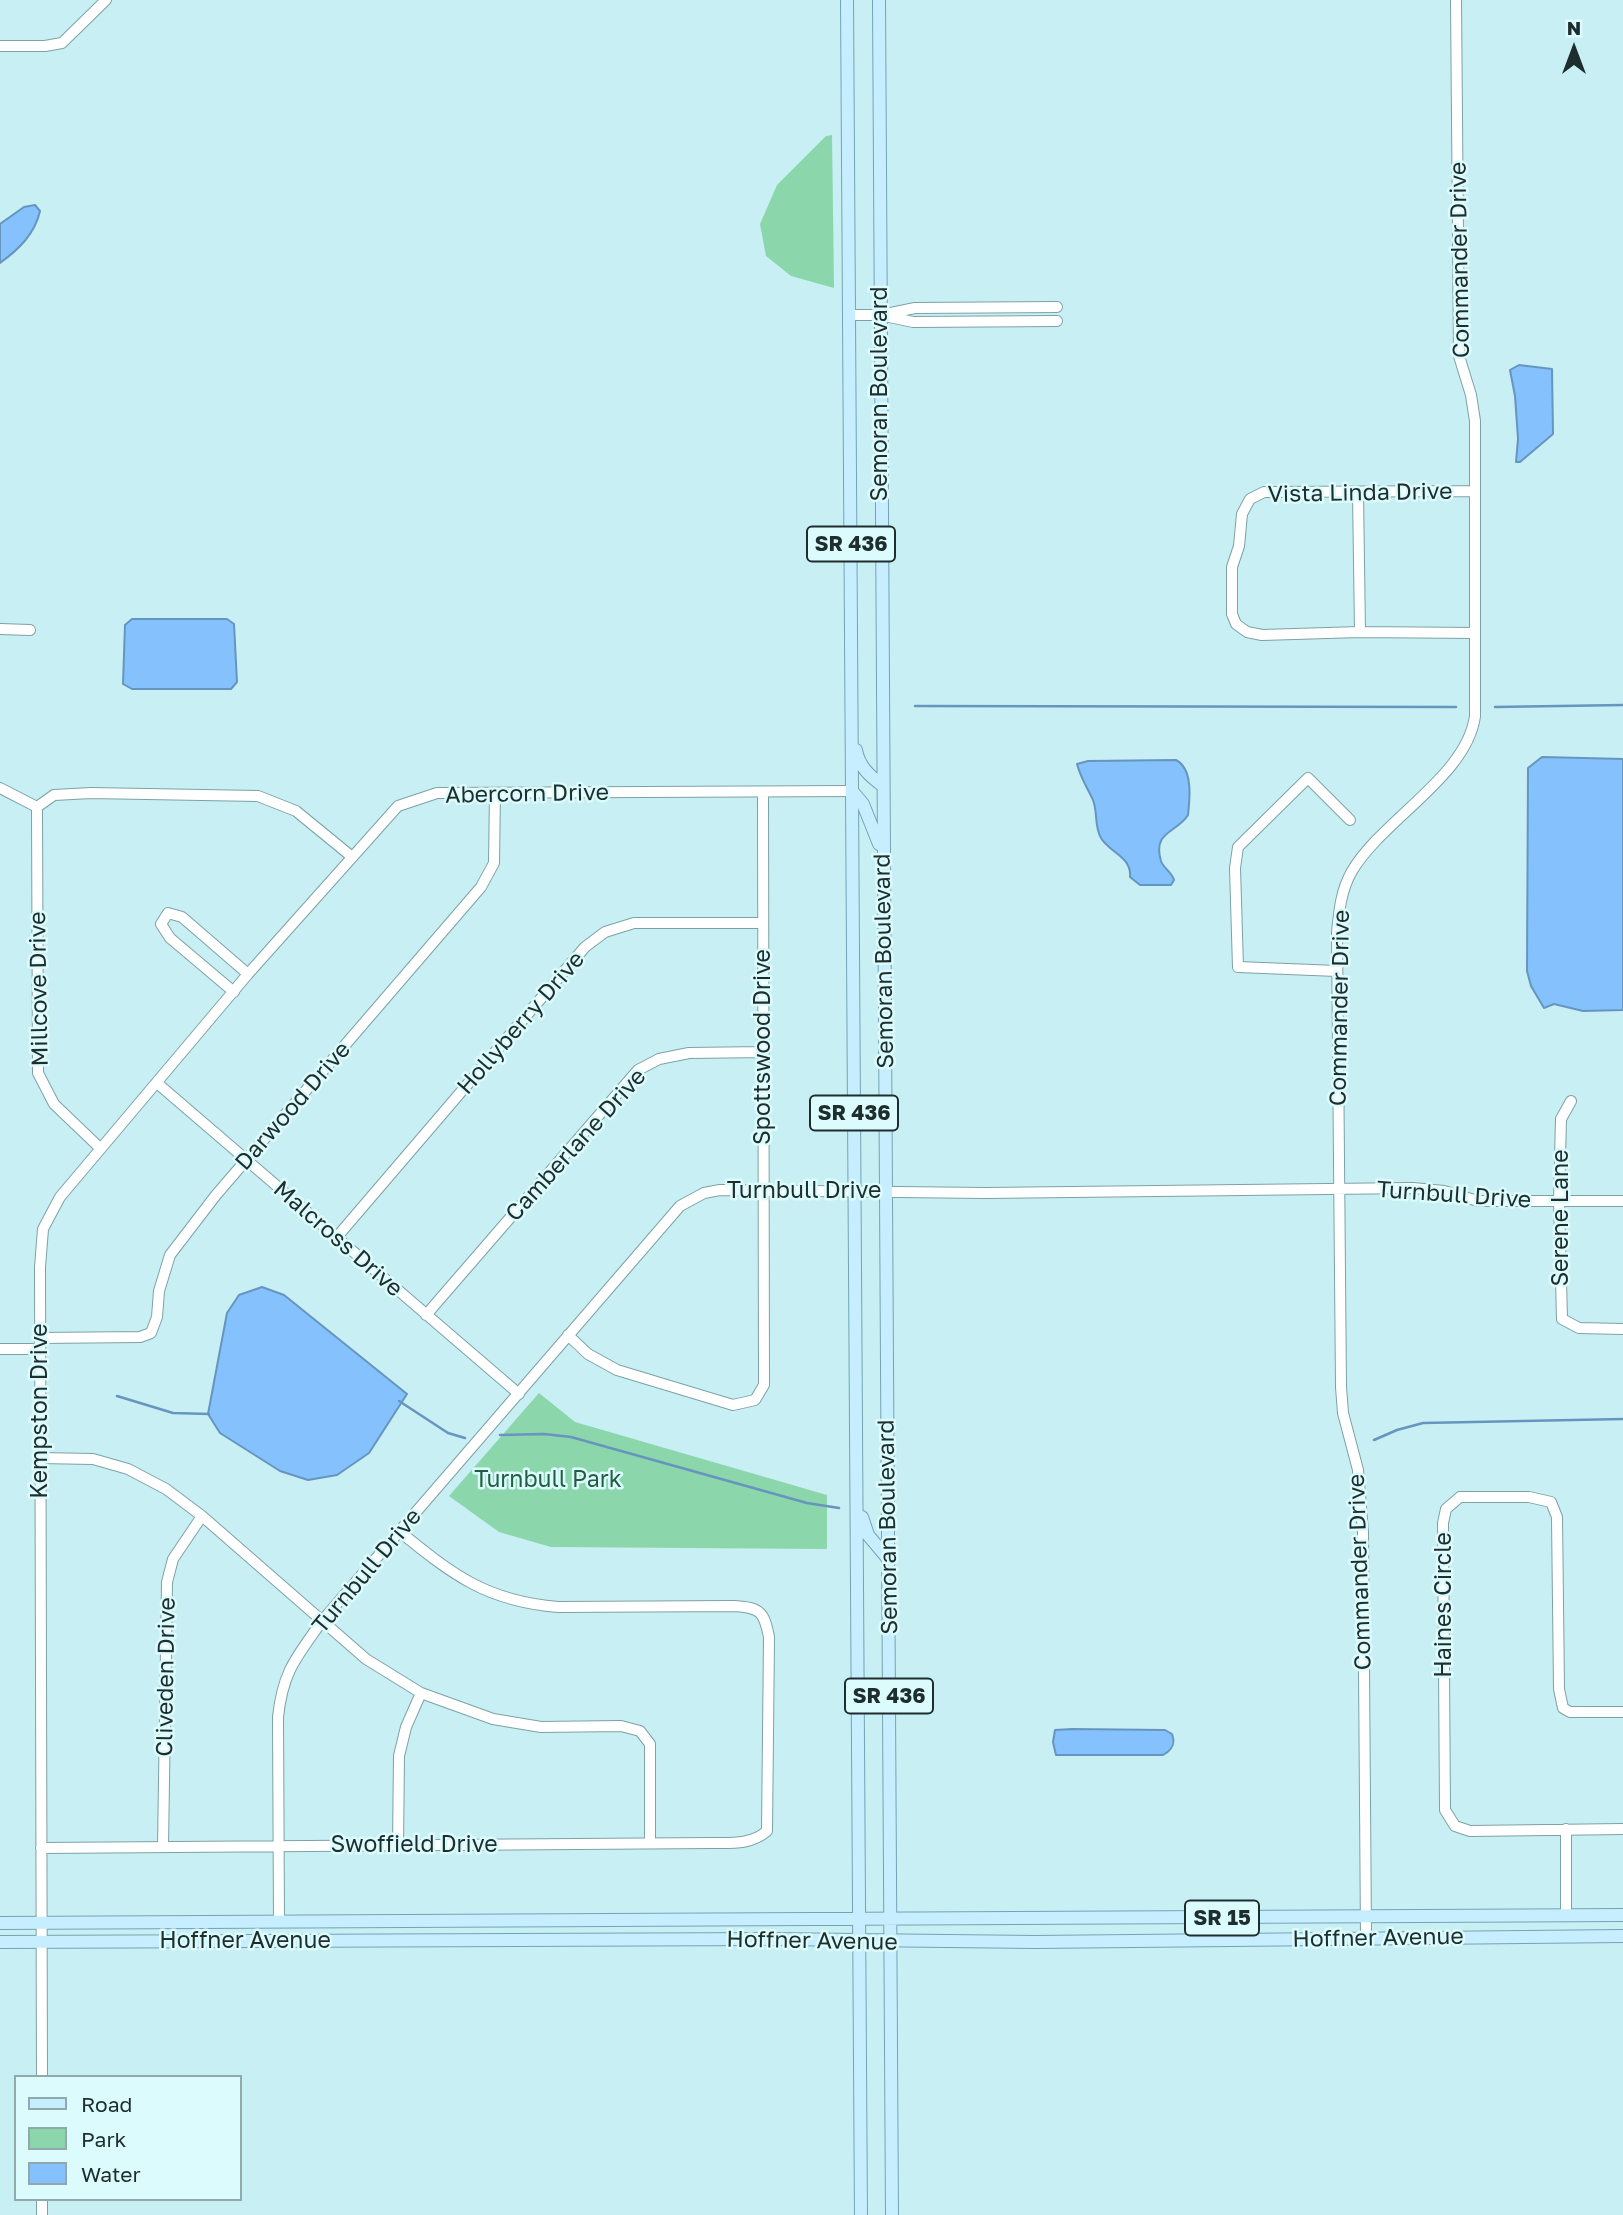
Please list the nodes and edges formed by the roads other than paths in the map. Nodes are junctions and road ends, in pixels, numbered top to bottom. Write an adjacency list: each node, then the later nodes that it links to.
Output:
1 (106, 0): 5 (street)
2 (847, 0): 7 (main road, Semoran Boulevard / SR 436)
3 (879, 0): 8 (main road, Semoran Boulevard / SR 436)
4 (1456, 0): 10 (street, Commander Drive)
5 (0, 46)
6 (1057, 307): 8 (street)
7 (849, 315): 8 (street); 16 (main road, Semoran Boulevard / SR 436)
8 (880, 315): 9 (street); 17 (main road, Semoran Boulevard / SR 436)
9 (1057, 321)
10 (1474, 491): 11 (street, Vista Linda Drive); 15 (street, Commander Drive)
11 (1359, 493): 14 (street); 14 (street, Vista Linda Drive)
12 (0, 629): 13 (street)
13 (30, 631)
14 (1360, 632): 15 (street)
15 (1475, 633): 27 (street, Commander Drive)
16 (852, 726): 17 (main road); 19 (main road, Semoran Boulevard / SR 436)
17 (883, 786): 24 (main road, Semoran Boulevard / SR 436)
18 (0, 788): 22 (street)
19 (852, 791): 21 (street, Abercorn Drive); 24 (main road); 38 (main road, Semoran Boulevard / SR 436)
20 (495, 793): 21 (street, Abercorn Drive); 25 (street, Abercorn Drive); 34 (street, Darwood Drive)
21 (763, 793): 26 (street, Spottswood Drive)
22 (37, 807): 25 (street); 33 (street, Millcove Drive)
23 (1350, 820): 27 (street)
24 (883, 855): 37 (main road, Semoran Boulevard / SR 436)
25 (351, 856): 28 (street, Kempston Drive)
26 (762, 923): 30 (street, Spottswood Drive); 41 (street, Hollyberry Drive)
27 (1337, 971): 35 (street, Commander Drive)
28 (248, 974): 29 (street, Kempston Drive); 29 (street)
29 (234, 992): 31 (street, Kempston Drive)
30 (764, 1052): 36 (street, Spottswood Drive); 42 (street, Camberlane Drive)
31 (158, 1083): 33 (street, Kempston Drive); 34 (street, Malcross Drive)
32 (1571, 1101): 40 (street, Serene Lane)
33 (100, 1148): 45 (street, Kempston Drive)
34 (247, 1161): 41 (street, Malcross Drive); 45 (street, Darwood Drive)
35 (1339, 1189): 37 (street, Turnbull Drive); 40 (street, Turnbull Drive); 65 (street, Commander Drive)
36 (763, 1190): 38 (street, Turnbull Drive); 44 (street, Turnbull Drive); 44 (street, Spottswood Drive)
37 (886, 1191): 38 (street, Turnbull Drive); 52 (main road, Semoran Boulevard / SR 436)
38 (855, 1192): 49 (main road, Semoran Boulevard / SR 436)
39 (1623, 1200): 40 (street, Turnbull Drive)
40 (1559, 1201): 43 (street, Serene Lane)
41 (336, 1238): 42 (street, Malcross Drive)
42 (426, 1315): 47 (street, Malcross Drive)
43 (1623, 1329)
44 (568, 1335): 47 (street, Turnbull Drive)
45 (40, 1344): 46 (street, Darwood Drive); 48 (street, Kempston Drive)
46 (0, 1349)
47 (519, 1394): 51 (street, Turnbull Drive)
48 (40, 1458): 50 (street); 62 (street, Kempston Drive)
49 (858, 1504): 52 (main road); 66 (main road, Semoran Boulevard / SR 436)
50 (202, 1516): 53 (street); 61 (street, Cliveden Drive)
51 (400, 1531): 53 (street, Turnbull Drive); 58 (street, Swoffield Drive)
52 (889, 1560): 67 (main road, Semoran Boulevard / SR 436)
53 (323, 1621): 54 (street); 60 (street, Turnbull Drive)
54 (421, 1693): 58 (street); 59 (street)
55 (1623, 1712): 56 (street, Haines Circle)
56 (1566, 1829): 57 (street); 64 (street)
57 (1623, 1829)
58 (650, 1843): 59 (street, Swoffield Drive)
59 (398, 1845): 60 (street, Swoffield Drive)
60 (279, 1846): 61 (street, Swoffield Drive); 68 (street, Turnbull Drive)
61 (163, 1847): 62 (street, Swoffield Drive)
62 (41, 1849): 71 (street, Kempston Drive)
63 (1623, 1915): 64 (main road, Hoffner Avenue / SR 15)
64 (1566, 1916): 65 (main road, Hoffner Avenue / SR 15)
65 (1365, 1917): 67 (main road, Hoffner Avenue / SR 15); 73 (street, Commander Drive)
66 (860, 1919): 67 (main road, Hoffner Avenue / SR 15); 69 (main road, Hoffner Avenue / SR 15); 74 (main road, Semoran Boulevard / SR 436)
67 (890, 1919): 76 (main road, Semoran Boulevard / SR 436)
68 (279, 1922): 69 (main road, Hoffner Avenue / SR 15); 71 (main road, Hoffner Avenue / SR 15)
69 (391, 1922): 75 (main road)
70 (0, 1923): 71 (main road, Hoffner Avenue / SR 15)
71 (42, 1923): 78 (street, Kempston Drive)
72 (1623, 1936): 73 (main road, Hoffner Avenue / SR 15)
73 (1366, 1937): 76 (main road, Hoffner Avenue / SR 15)
74 (860, 1940): 75 (main road, Hoffner Avenue / SR 15); 76 (main road, Hoffner Avenue / SR 15); 80 (main road, Semoran Boulevard / SR 436)
75 (256, 1941): 78 (main road, Hoffner Avenue / SR 15)
76 (891, 1941): 81 (main road, Semoran Boulevard / SR 436)
77 (0, 1942): 78 (main road, Hoffner Avenue / SR 15)
78 (43, 1942): 79 (street, Kempston Drive)
79 (42, 2075)
80 (861, 2215)
81 (892, 2215)

